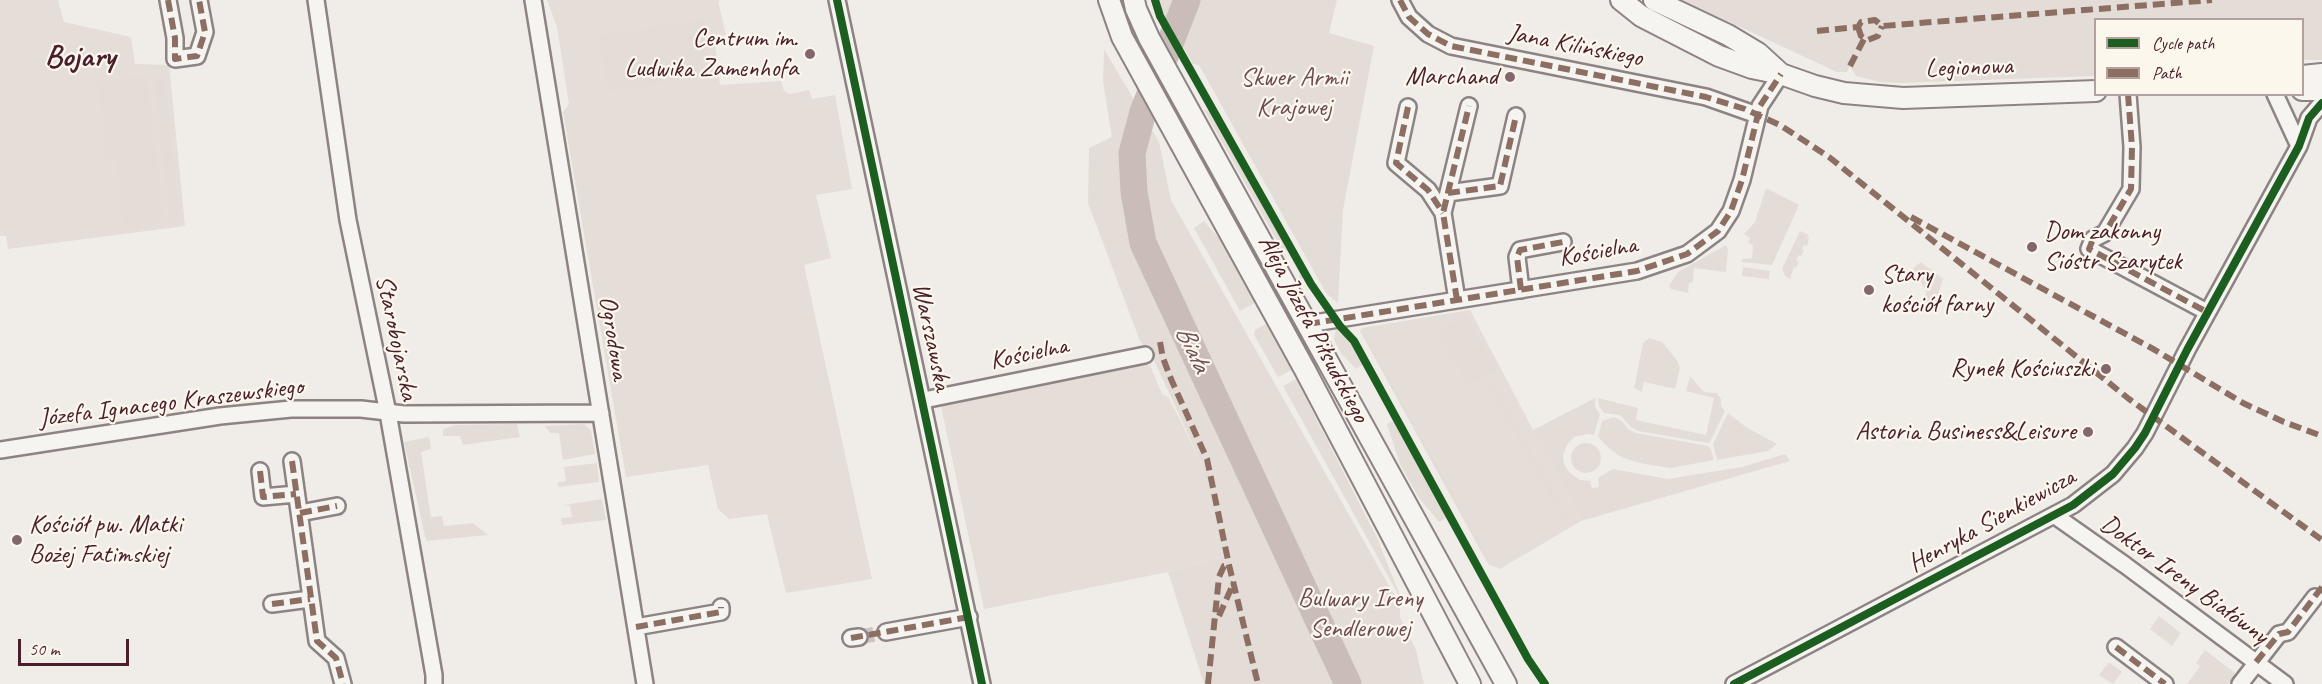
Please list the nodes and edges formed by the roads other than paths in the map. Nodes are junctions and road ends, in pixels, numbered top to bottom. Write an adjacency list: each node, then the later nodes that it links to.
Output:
1 (168, 0): 2 (street)
2 (199, 0)
3 (316, 0): 36 (street, Starobojarska)
4 (533, 0): 35 (street, Ogrodowa)
5 (837, 0): 34 (street, Warszawska)
6 (1109, 0): 57 (main road, Aleja Józefa Piłsudskiego)
7 (1134, 0): 32 (main road, Aleja Józefa Piłsudskiego)
8 (1400, 0): 22 (street, Jana Kilińskiego)
9 (1622, 0): 11 (main road, Legionowa)
10 (1654, 0): 11 (main road)
11 (1781, 74): 16 (main road, Legionowa); 22 (street, Kościelna)
12 (2322, 74): 13 (main road)
13 (2304, 76)
14 (2304, 90): 15 (main road)
15 (2322, 90)
16 (2094, 91)
17 (2128, 96): 31 (street)
18 (2276, 96): 25 (street)
19 (2322, 103): 25 (street, Henryka Sienkiewicza)
20 (1468, 106): 26 (street)
21 (1408, 107): 27 (street)
22 (1757, 114): 29 (street, Kościelna)
23 (1516, 116): 26 (street)
24 (2322, 117): 25 (street, Henryka Sienkiewicza)
25 (2300, 146): 31 (street, Henryka Sienkiewicza)
26 (1448, 193): 27 (street)
27 (1443, 213): 30 (street)
28 (1563, 242): 29 (street)
29 (1521, 290): 30 (street, Kościelna)
30 (1458, 300): 32 (street, Kościelna)
31 (2207, 312): 43 (street, Henryka Sienkiewicza)
32 (1308, 324): 58 (main road, Aleja Józefa Piłsudskiego)
33 (1145, 355): 34 (street, Kościelna)
34 (924, 400): 48 (street, Warszawska)
35 (601, 412): 36 (street, Józefa Ignacego Kraszewskiego); 49 (street, Ogrodowa)
36 (388, 413): 37 (street, Józefa Ignacego Kraszewskiego); 54 (street, Starobojarska)
37 (0, 450)
38 (292, 461): 40 (street)
39 (260, 471): 40 (street)
40 (296, 494): 42 (street)
41 (338, 506): 42 (street)
42 (300, 513): 45 (street)
43 (2054, 515): 52 (street, Doktor Ireny Białówny); 59 (street, Henryka Sienkiewicza)
44 (2315, 597): 52 (street)
45 (310, 598): 46 (street); 53 (street)
46 (272, 604)
47 (720, 607): 49 (street)
48 (969, 617): 50 (street); 56 (street, Warszawska)
49 (636, 627): 55 (street, Ogrodowa)
50 (886, 632)
51 (2116, 647): 60 (street)
52 (2256, 662): 61 (street); 62 (street, Doktor Ireny Białówny)
53 (343, 684)
54 (434, 684)
55 (645, 684)
56 (982, 684)
57 (1470, 684)
58 (1506, 684)
59 (1734, 684)
60 (2165, 684)
61 (2240, 684)
62 (2285, 684)

